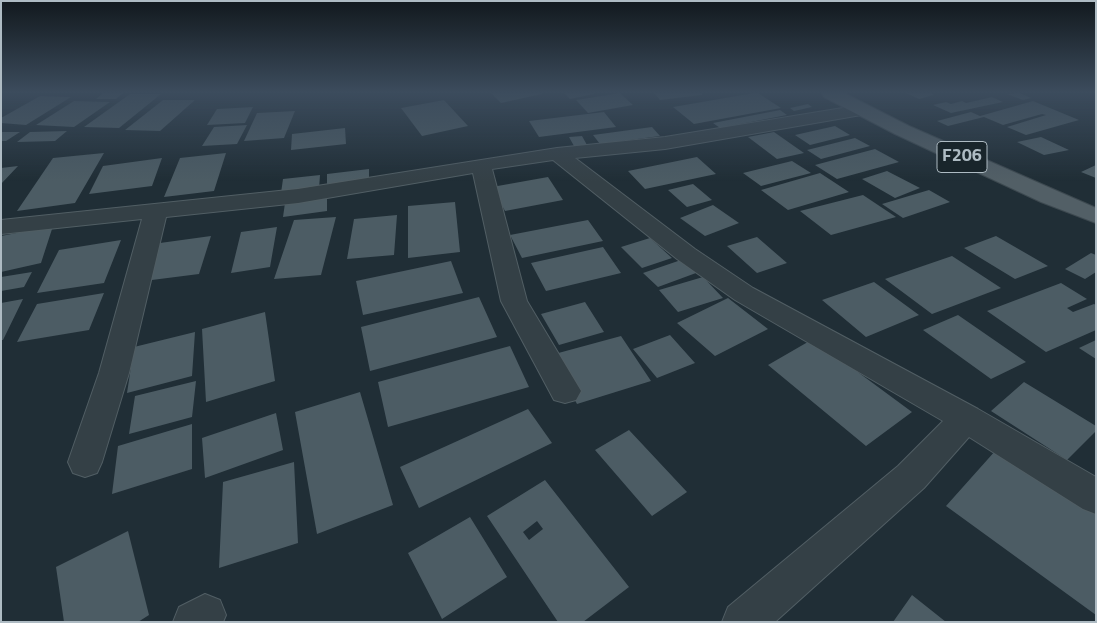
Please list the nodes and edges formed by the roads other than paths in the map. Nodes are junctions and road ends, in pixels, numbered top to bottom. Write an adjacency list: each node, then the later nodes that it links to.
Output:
1 (789, 122): 3 (street)
2 (887, 122): 6 (main road, F206)
3 (557, 154): 4 (street); 9 (street)
4 (481, 165): 5 (street); 8 (street)
5 (156, 211): 7 (street); 10 (street)
6 (1096, 216)
7 (1, 227)
8 (565, 391)
9 (966, 418): 11 (street); 12 (street)
10 (84, 462)
11 (1096, 496)
12 (743, 622)

